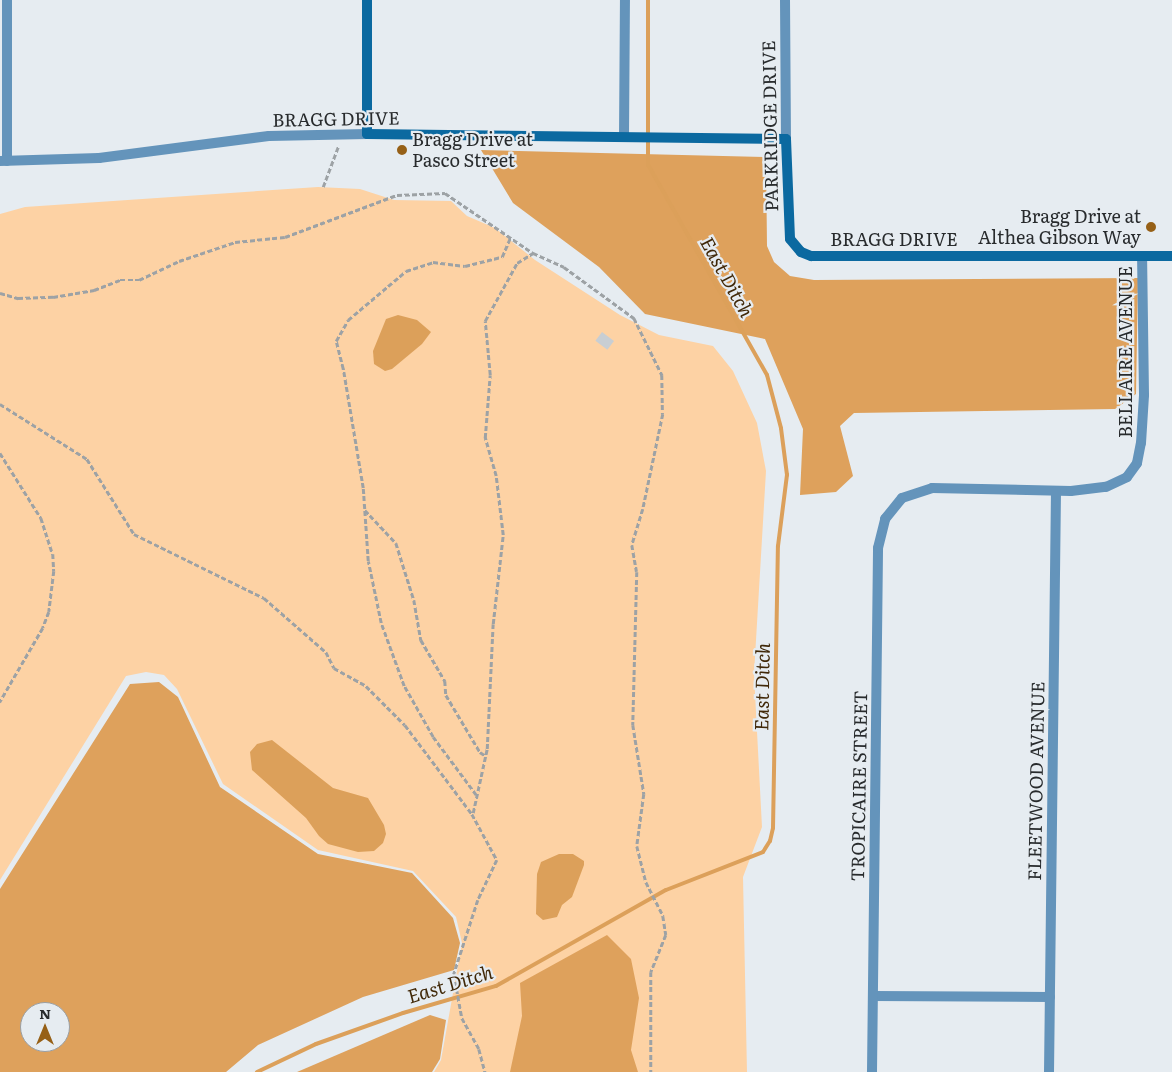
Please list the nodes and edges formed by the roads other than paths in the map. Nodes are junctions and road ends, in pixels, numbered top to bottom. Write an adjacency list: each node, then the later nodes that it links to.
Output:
1 (7, 0): 8 (street)
2 (367, 0): 5 (street)
3 (625, 0): 6 (street)
4 (785, 0): 7 (street, PARKRIDGE DRIVE)
5 (367, 134): 6 (street, BRAGG DRIVE); 8 (street, BRAGG DRIVE)
6 (624, 137): 7 (street, BRAGG DRIVE)
7 (786, 139): 9 (street, PARKRIDGE DRIVE)
8 (4, 161)
9 (798, 249): 10 (street, BRAGG DRIVE)
10 (1142, 256): 11 (street, BRAGG DRIVE); 12 (street, BELLAIRE AVENUE)
11 (1172, 256)
12 (1056, 491): 13 (street, BELLAIRE AVENUE); 15 (street, FLEETWOOD AVENUE)
13 (895, 504): 14 (street, TROPICAIRE STREET)
14 (873, 996): 15 (street); 16 (street, TROPICAIRE STREET)
15 (1050, 997): 17 (street, FLEETWOOD AVENUE)
16 (872, 1072)
17 (1049, 1072)

